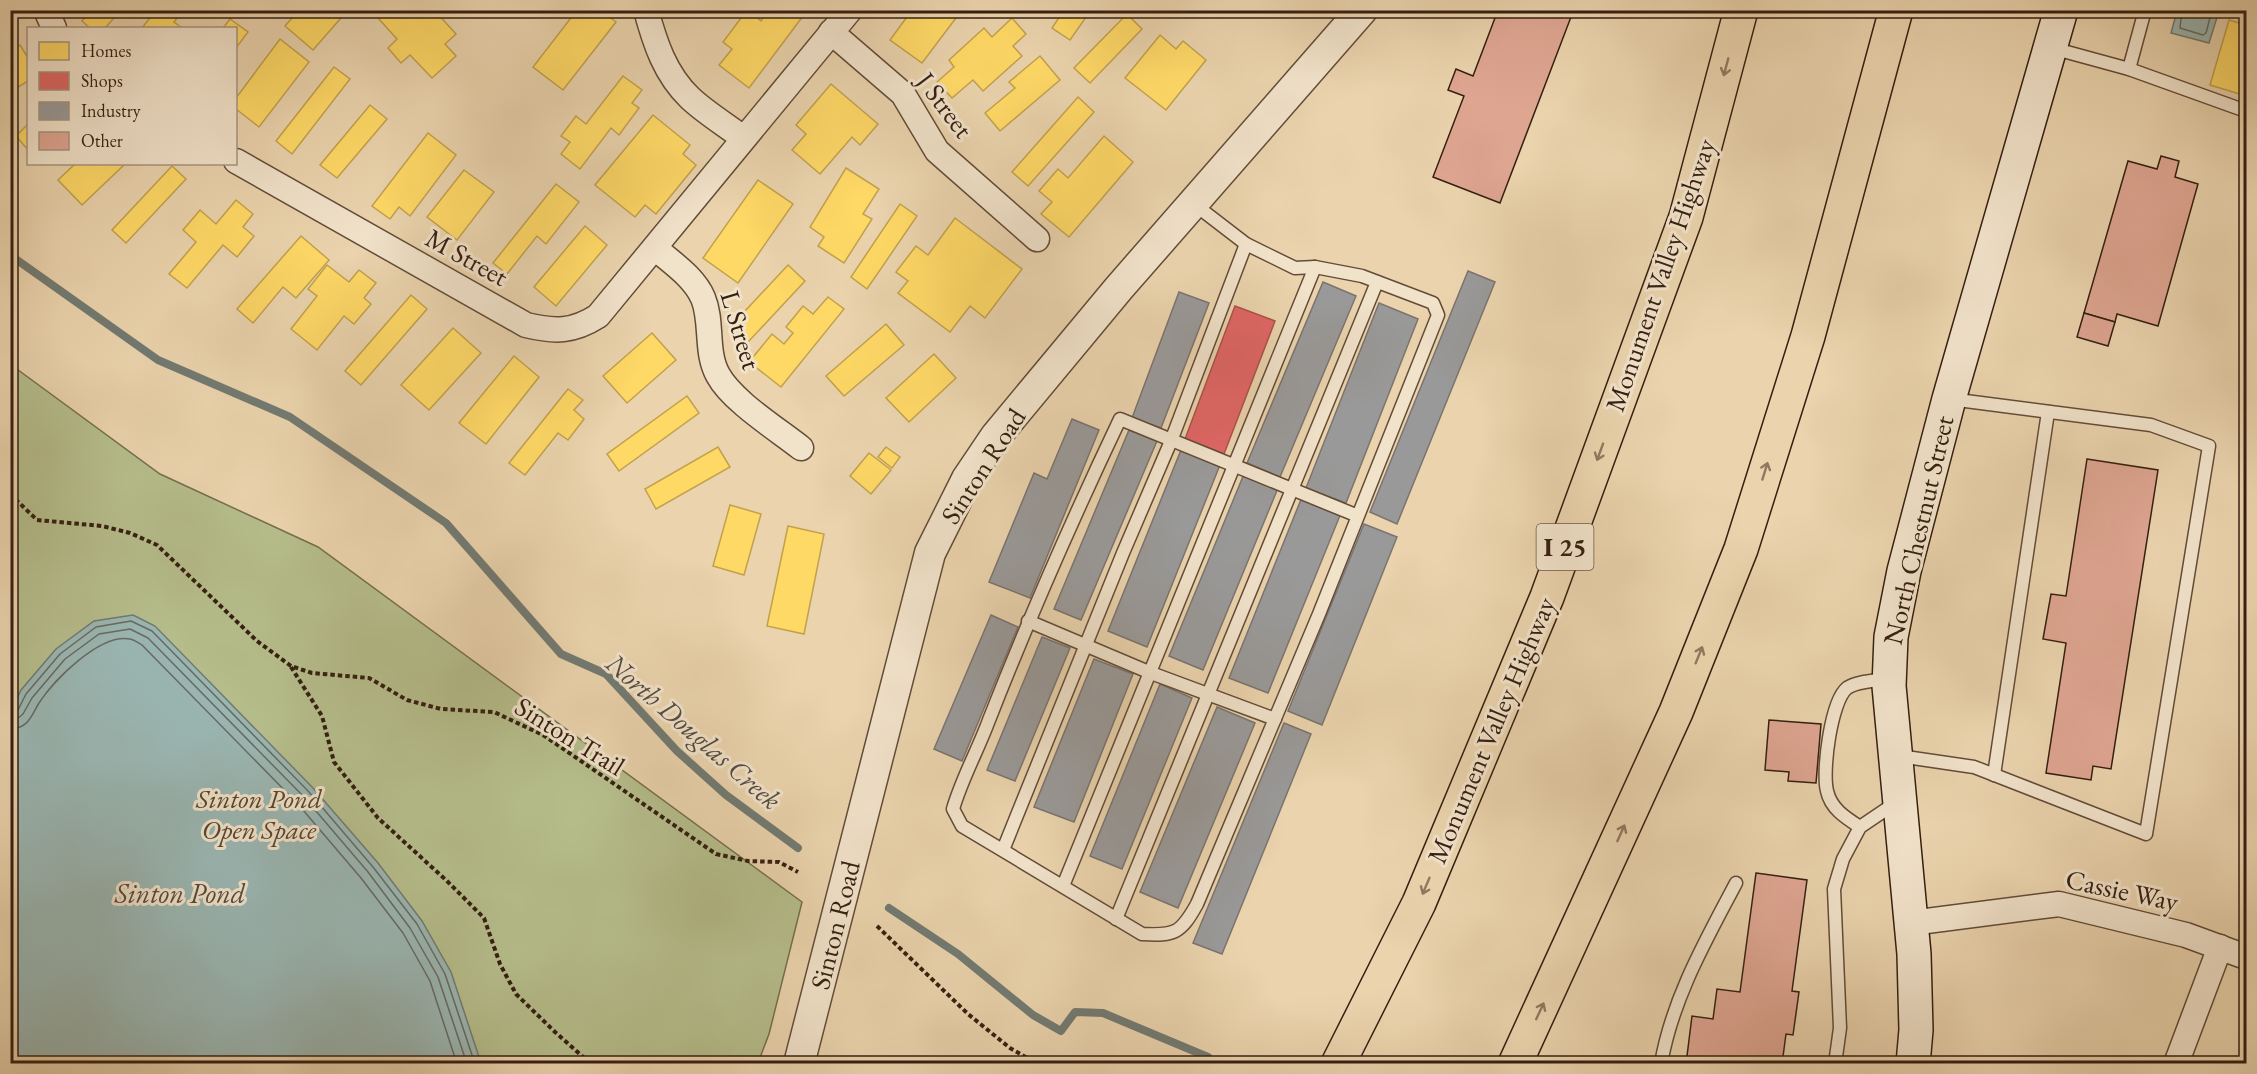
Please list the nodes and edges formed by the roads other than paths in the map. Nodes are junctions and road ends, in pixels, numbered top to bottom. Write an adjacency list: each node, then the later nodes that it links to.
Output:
1 (46, 10): 9 (street)
2 (646, 10): 14 (street)
3 (850, 10): 10 (street, M Street)
4 (1362, 10): 16 (street, Sinton Road)
5 (1741, 10): 47 (highway, Monument Valley Highway / I 25, one-way to 47)
6 (1896, 10): 48 (highway, one-way to 6)
7 (2061, 10): 11 (main road, North Chestnut Street)
8 (2145, 10): 12 (lane)
9 (54, 27)
10 (831, 32): 14 (street, M Street); 17 (street, J Street)
11 (2050, 48): 12 (lane); 22 (main road, North Chestnut Street)
12 (2129, 69): 13 (lane)
13 (2247, 111)
14 (743, 138): 19 (street, M Street)
15 (237, 162): 19 (street, M Street)
16 (1193, 203): 18 (lane); 46 (street, Sinton Road)
17 (1037, 239)
18 (1246, 244): 20 (lane); 24 (lane)
19 (655, 248): 25 (street, L Street)
20 (1315, 267): 21 (lane); 26 (lane)
21 (1377, 282): 27 (lane); 28 (lane)
22 (1949, 399): 23 (lane); 32 (main road, North Chestnut Street)
23 (2048, 412): 36 (lane); 36 (lane)
24 (1171, 441): 26 (lane); 29 (lane); 30 (lane)
25 (801, 448)
26 (1233, 466): 27 (lane); 31 (lane)
27 (1291, 489): 28 (lane); 33 (lane)
28 (1358, 516): 34 (lane)
29 (1028, 621): 30 (lane); 39 (lane)
30 (1086, 645): 31 (lane); 39 (lane)
31 (1151, 673): 33 (lane); 41 (lane)
32 (1889, 679): 35 (main road, North Chestnut Street); 38 (lane)
33 (1207, 694): 34 (lane); 42 (lane)
34 (1275, 719): 42 (lane)
35 (1894, 755): 36 (lane); 37 (main road, North Chestnut Street)
36 (1994, 775)
37 (1898, 801): 38 (lane); 43 (main road, North Chestnut Street)
38 (1860, 827): 50 (lane)
39 (1003, 850): 41 (lane)
40 (1736, 883): 49 (lane)
41 (1063, 886): 42 (lane)
42 (1116, 919)
43 (1911, 922): 44 (street, Cassie Way); 51 (main road, North Chestnut Street)
44 (2220, 947): 45 (street, Cassie Way); 52 (street)
45 (2247, 957)
46 (800, 1064)
47 (1338, 1064)
48 (1515, 1064)
49 (1661, 1064)
50 (1835, 1064)
51 (1913, 1064)
52 (2176, 1064)

